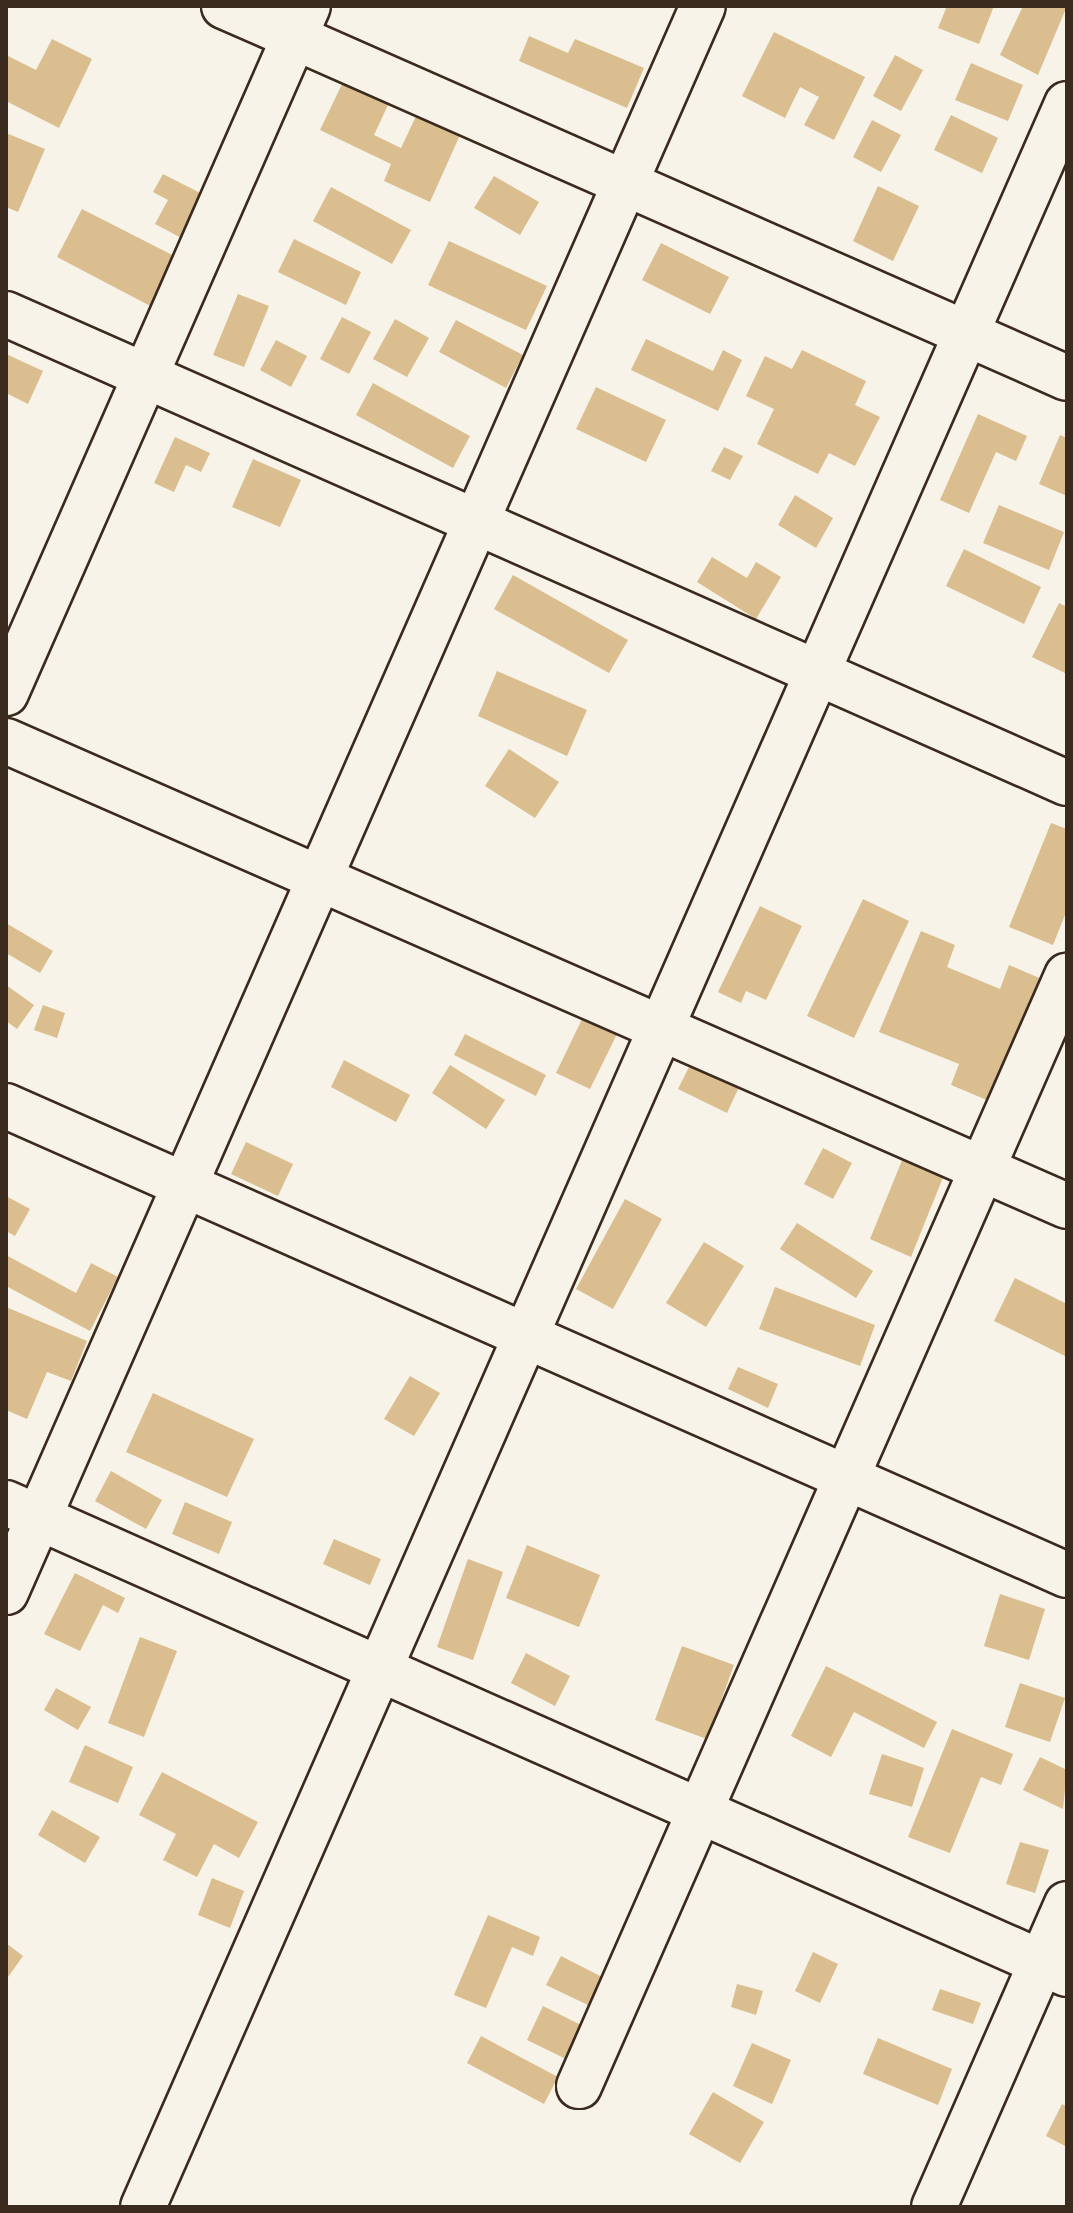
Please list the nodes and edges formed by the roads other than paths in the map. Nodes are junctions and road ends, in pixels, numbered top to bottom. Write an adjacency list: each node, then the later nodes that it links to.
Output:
1 (224, 6): 3 (street)
2 (703, 6): 5 (street)
3 (302, 22): 5 (street); 8 (street)
4 (1067, 104): 7 (street)
5 (626, 183): 7 (street); 10 (street)
6 (6, 314): 8 (street)
7 (966, 334): 9 (street); 11 (street)
8 (146, 376): 10 (street); 12 (street)
9 (1067, 378)
10 (477, 523): 11 (street); 15 (street)
11 (818, 673): 14 (street); 17 (street)
12 (6, 693)
13 (6, 741): 15 (street)
14 (1067, 783)
15 (320, 879): 17 (street); 20 (street)
16 (1067, 976): 19 (street)
17 (661, 1029): 19 (street); 22 (street)
18 (6, 1106): 20 (street)
19 (982, 1169): 21 (street); 23 (street)
20 (185, 1185): 22 (street); 24 (street)
21 (1067, 1206)
22 (526, 1336): 23 (street); 27 (street)
23 (846, 1478): 25 (street); 28 (street)
24 (22, 1511): 26 (street); 27 (street)
25 (1067, 1575)
26 (6, 1592)
27 (380, 1669): 28 (street); 32 (street)
28 (700, 1810): 30 (street); 31 (street)
29 (1067, 1904): 30 (street)
30 (1054, 1968): 33 (street)
31 (579, 2086)
32 (143, 2207)
33 (934, 2207)

